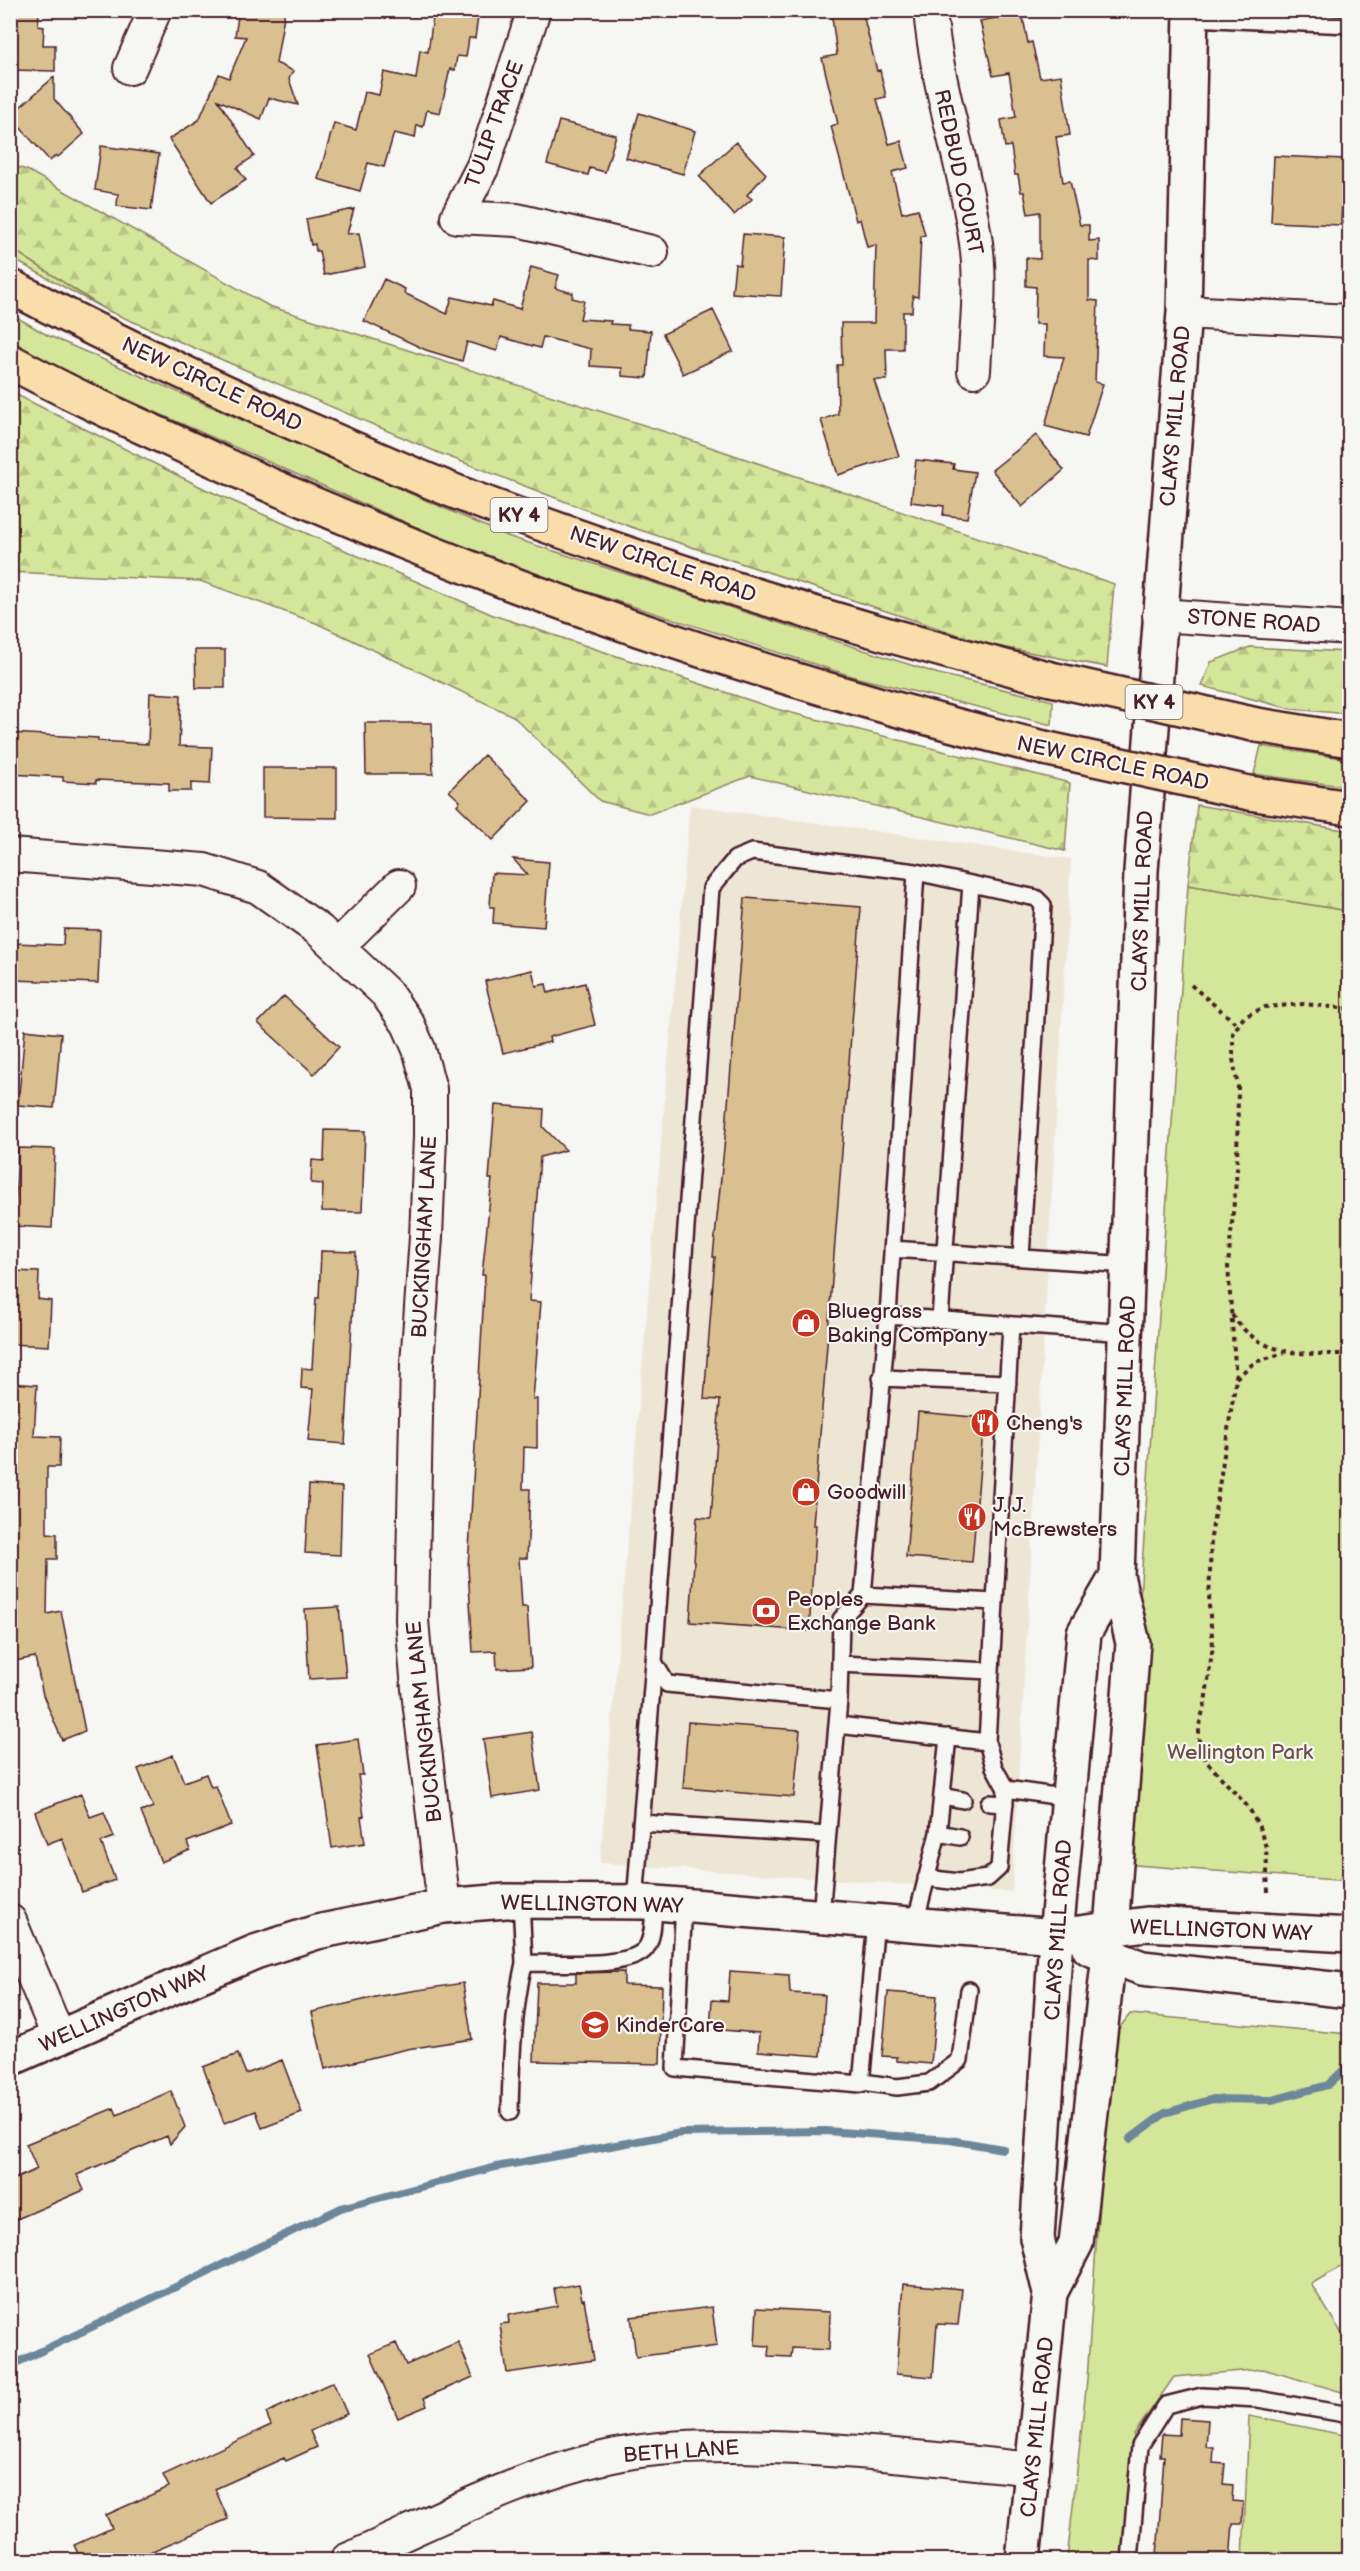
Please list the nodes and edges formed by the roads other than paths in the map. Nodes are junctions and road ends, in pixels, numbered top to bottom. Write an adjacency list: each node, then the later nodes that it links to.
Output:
1 (155, 10): 6 (street)
2 (534, 10): 7 (street, TULIP TRACE)
3 (930, 10): 12 (street, REDBUD COURT)
4 (1191, 14): 5 (lane); 9 (main road, CLAYS MILL ROAD)
5 (1350, 26)
6 (130, 68)
7 (652, 252)
8 (10, 286): 15 (highway, NEW CIRCLE ROAD / KY 4, bridge)
9 (1184, 312): 10 (street); 13 (main road, CLAYS MILL ROAD)
10 (1350, 321)
11 (10, 361): 16 (highway, NEW CIRCLE ROAD, bridge)
12 (974, 371)
13 (1159, 615): 14 (street, STONE ROAD); 25 (main road, CLAYS MILL ROAD)
14 (1350, 628)
15 (1350, 740)
16 (1350, 808)
17 (10, 855): 21 (street, BUCKINGHAM LANE)
18 (916, 872): 19 (lane); 22 (lane); 35 (lane)
19 (971, 884): 23 (lane); 24 (lane)
20 (399, 886): 21 (street)
21 (337, 947): 56 (street, BUCKINGHAM LANE)
22 (892, 1249): 23 (lane); 26 (lane)
23 (945, 1252): 24 (lane); 27 (lane)
24 (1022, 1257): 25 (lane)
25 (1129, 1265): 29 (main road, CLAYS MILL ROAD)
26 (888, 1316): 27 (lane); 30 (lane)
27 (940, 1319): 28 (lane)
28 (1011, 1324): 29 (lane); 31 (lane)
29 (1127, 1333): 32 (main road, CLAYS MILL ROAD)
30 (881, 1378): 31 (lane); 33 (lane)
31 (1008, 1383): 34 (lane)
32 (1117, 1576): 44 (main road, CLAYS MILL ROAD); 63 (main road, CLAYS MILL ROAD)
33 (863, 1595): 34 (lane); 36 (lane)
34 (995, 1602): 37 (lane)
35 (654, 1662): 38 (lane); 47 (lane)
36 (840, 1664): 37 (lane); 38 (lane)
37 (991, 1671): 41 (lane)
38 (839, 1700): 39 (lane)
39 (838, 1725): 40 (lane); 49 (lane)
40 (948, 1737): 41 (lane); 42 (lane)
41 (987, 1742): 43 (lane)
42 (942, 1796): 45 (lane); 48 (lane)
43 (1006, 1797): 44 (lane); 46 (lane); 52 (lane)
44 (1069, 1798): 61 (main road, CLAYS MILL ROAD)
45 (963, 1800)
46 (989, 1803)
47 (641, 1823): 49 (lane); 55 (lane)
48 (938, 1833): 50 (lane); 53 (lane)
49 (827, 1835): 57 (lane)
50 (960, 1837)
51 (986, 1840): 52 (lane)
52 (1002, 1842): 53 (lane)
53 (926, 1878): 60 (lane)
54 (521, 1900): 55 (main road, WELLINGTON WAY); 56 (main road, WELLINGTON WAY); 64 (lane)
55 (658, 1903): 57 (main road, WELLINGTON WAY); 64 (lane); 69 (lane)
56 (444, 1906): 67 (main road, WELLINGTON WAY)
57 (821, 1916): 59 (main road, WELLINGTON WAY)
58 (10, 1921): 67 (street)
59 (876, 1921): 60 (main road, WELLINGTON WAY); 69 (lane)
60 (915, 1924): 61 (main road, WELLINGTON WAY)
61 (1056, 1935): 63 (main road, WELLINGTON WAY); 71 (main road, CLAYS MILL ROAD)
62 (1350, 1935): 63 (main road, WELLINGTON WAY)
63 (1110, 1942): 66 (main road, WELLINGTON WAY); 71 (main road, CLAYS MILL ROAD)
64 (524, 1963): 70 (lane)
65 (969, 1990): 69 (lane)
66 (1350, 1991)
67 (59, 2038): 68 (main road, WELLINGTON WAY)
68 (10, 2059)
69 (861, 2084)
70 (510, 2112)
71 (1050, 2293): 73 (main road, CLAYS MILL ROAD)
72 (1350, 2415): 76 (lane)
73 (1033, 2469): 74 (street, BETH LANE); 75 (main road, CLAYS MILL ROAD)
74 (348, 2560)
75 (1023, 2560)
76 (1130, 2560)

